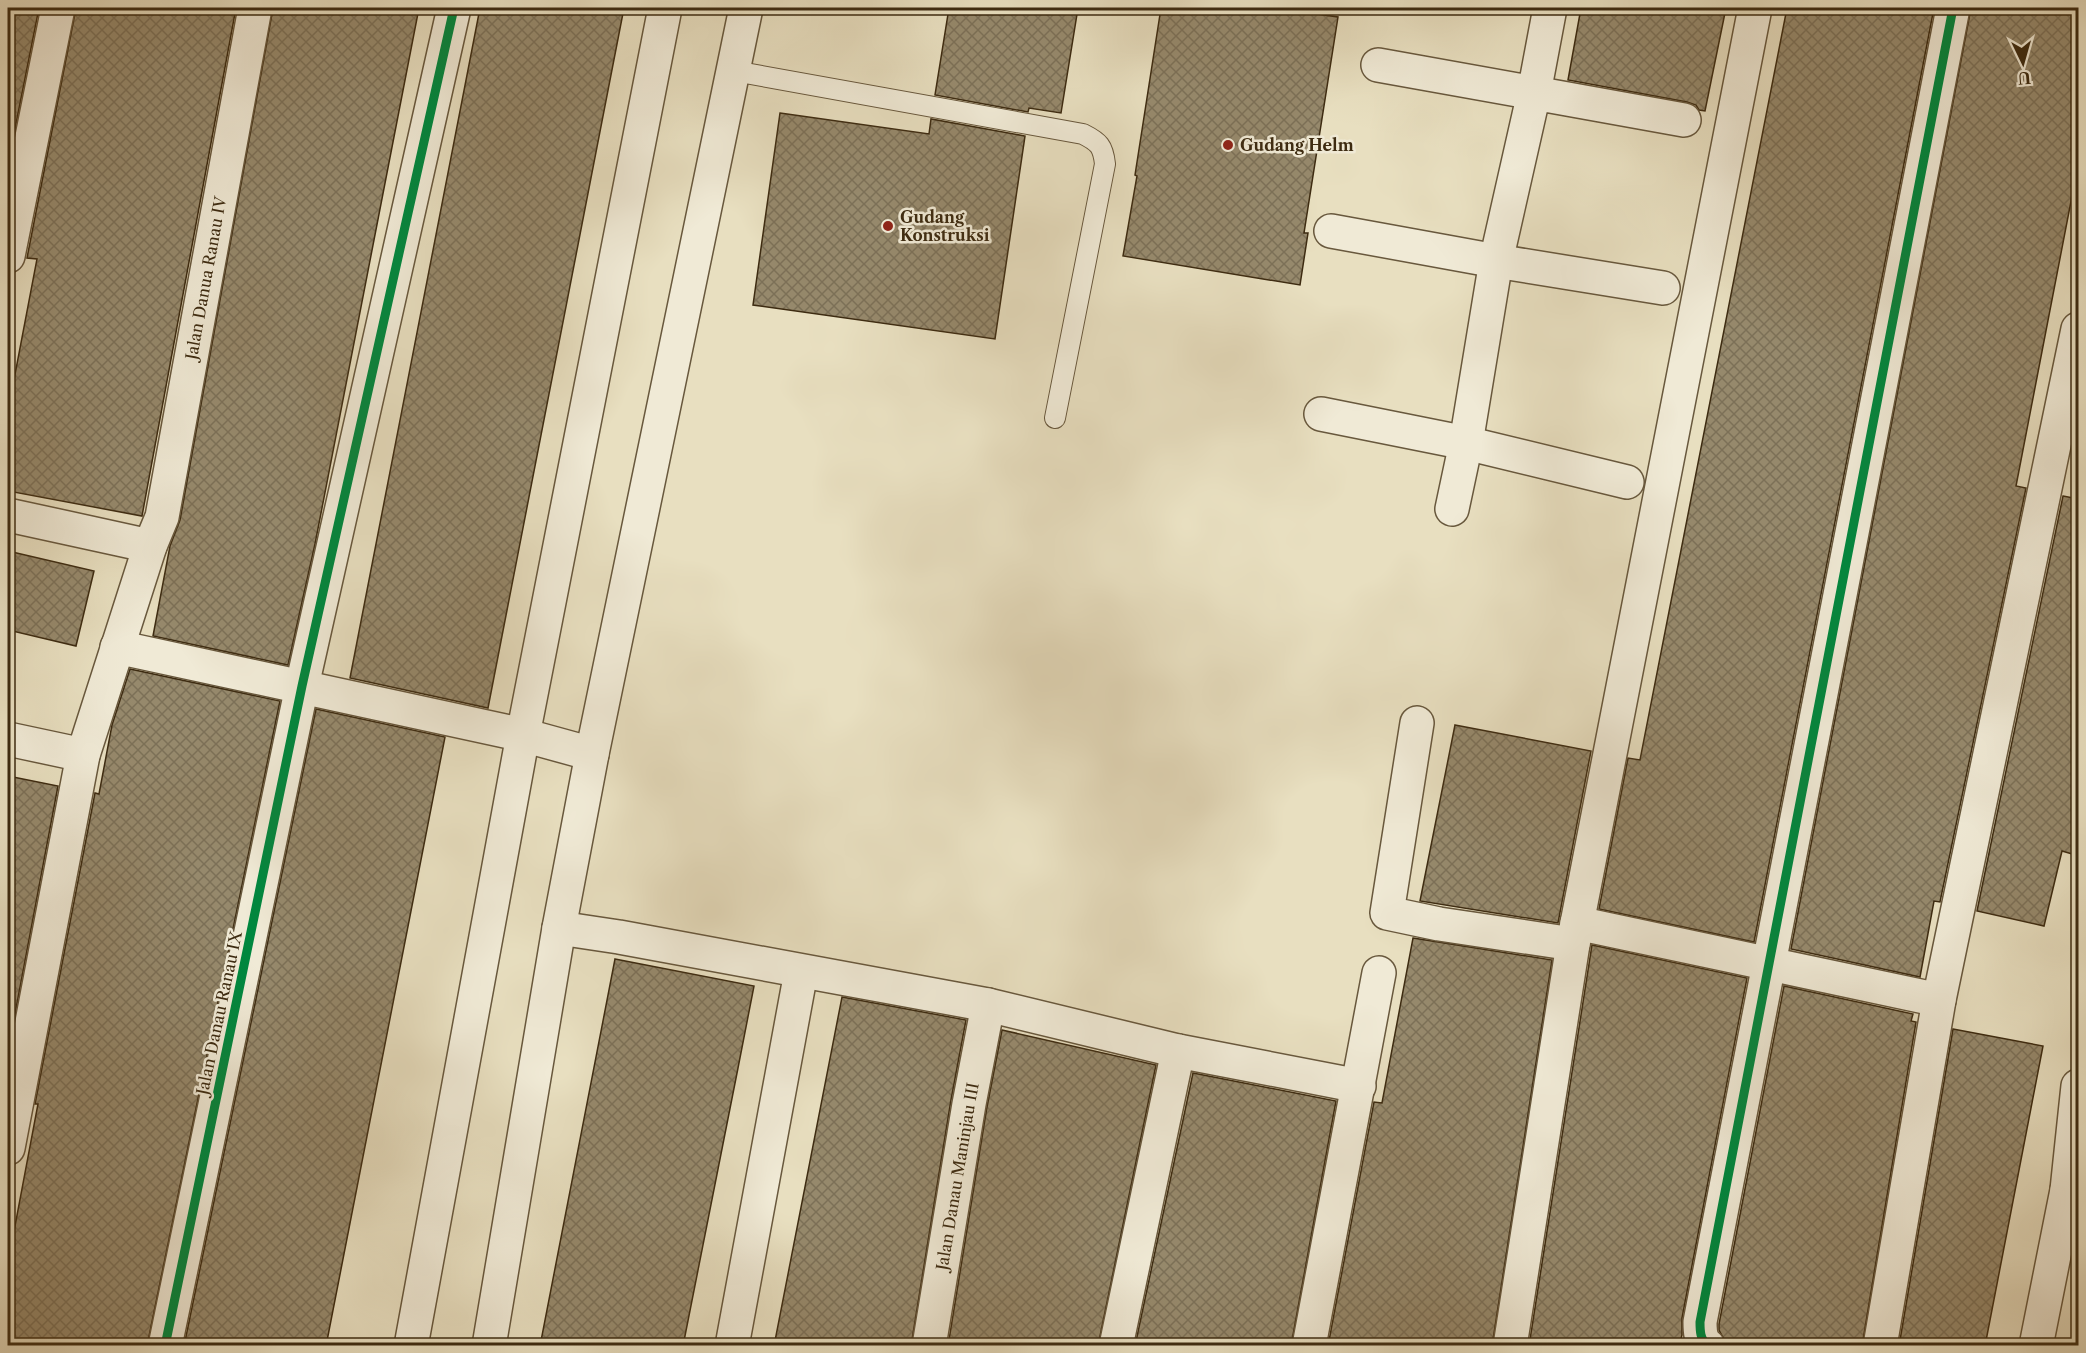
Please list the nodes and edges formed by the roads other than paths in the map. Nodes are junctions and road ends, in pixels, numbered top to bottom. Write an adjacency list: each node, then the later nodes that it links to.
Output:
1 (58, 8): 14 (street)
2 (255, 8): 24 (street, Jalan Danua Ranau IV)
3 (454, 8): 26 (street, Jalan Danau Ranau IX)
4 (665, 8): 28 (street)
5 (746, 8): 10 (street)
6 (1550, 8): 11 (street)
7 (1755, 8): 33 (street)
8 (1953, 8): 34 (street)
9 (1378, 65): 11 (street)
10 (734, 71): 19 (lane); 30 (street)
11 (1534, 93): 12 (street); 15 (street)
12 (1684, 120)
13 (1331, 231): 15 (street)
14 (8, 256)
15 (1496, 261): 16 (street); 20 (street)
16 (1663, 288)
17 (2079, 329): 37 (street)
18 (1322, 414): 20 (street)
19 (1055, 418)
20 (1466, 443): 21 (street); 22 (street)
21 (1627, 482)
22 (1452, 509)
23 (8, 515): 24 (street)
24 (150, 546): 25 (street, Jalan Danua Ranau IV)
25 (117, 647): 26 (street); 31 (street, Jalan Danua Ranau IV)
26 (302, 686): 28 (street); 44 (street, Jalan Danau Ranau IX)
27 (1417, 723): 33 (street)
28 (523, 735): 30 (street); 45 (street)
29 (8, 739): 31 (street)
30 (592, 754): 32 (street)
31 (83, 755): 42 (street, Jalan Danua Ranau IV)
32 (559, 928): 35 (street); 46 (street)
33 (1575, 934): 34 (street); 51 (street)
34 (1768, 963): 37 (street); 52 (street)
35 (801, 972): 38 (street); 47 (street)
36 (1379, 973): 40 (street)
37 (1939, 1000): 53 (street)
38 (988, 1005): 39 (street); 48 (street, Jalan Danau Maninjau III)
39 (1178, 1051): 40 (street); 49 (street)
40 (1359, 1086): 50 (street)
41 (2079, 1086): 43 (street)
42 (8, 1148)
43 (2073, 1186): 54 (street)
44 (165, 1346)
45 (411, 1346)
46 (489, 1346)
47 (732, 1346)
48 (929, 1346)
49 (1116, 1346)
50 (1309, 1346)
51 (1510, 1346)
52 (1707, 1346)
53 (1880, 1346)
54 (2036, 1346)

